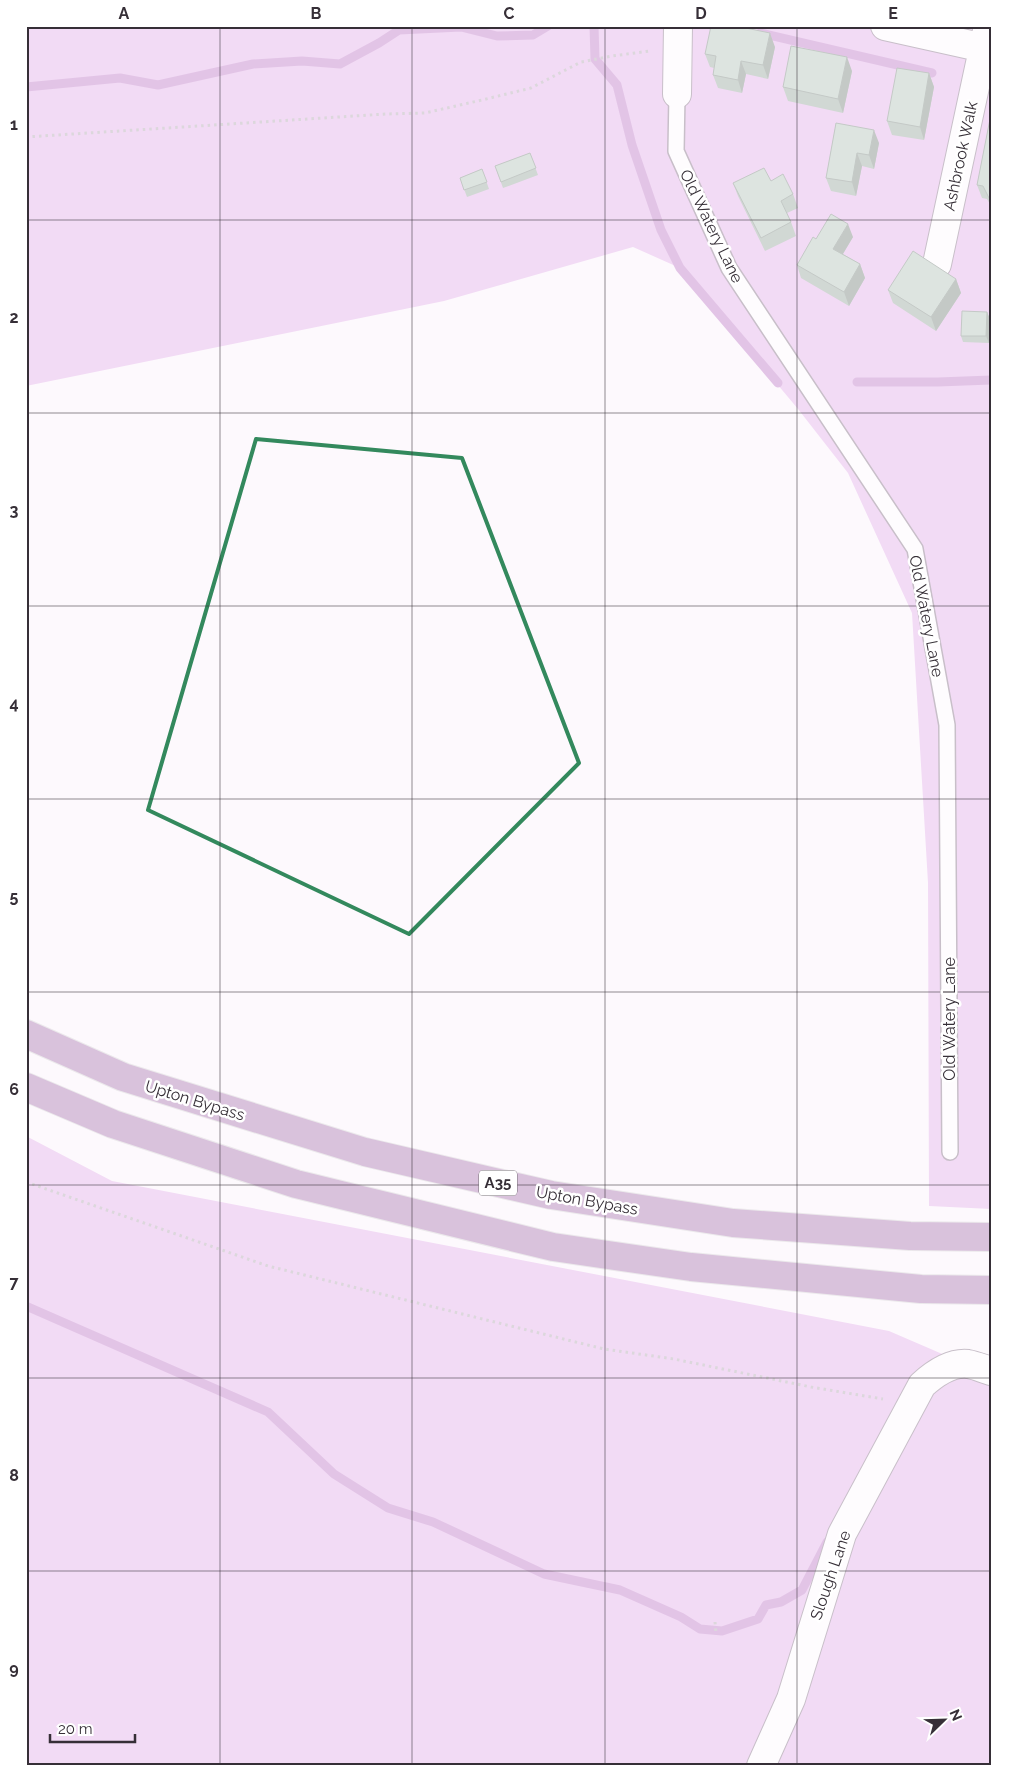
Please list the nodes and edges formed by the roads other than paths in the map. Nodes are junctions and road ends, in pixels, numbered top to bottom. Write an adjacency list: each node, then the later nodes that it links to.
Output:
1 (885, 26): 3 (street, Ashbrook Walk)
2 (678, 37): 4 (street, Old Watery Lane)
3 (986, 37): 5 (street, Ashbrook Walk)
4 (677, 94): 8 (lane, Old Watery Lane)
5 (937, 264)
6 (26, 1034): 9 (highway, Upton Bypass / A35)
7 (26, 1086): 10 (highway)
8 (950, 1152)
9 (991, 1237)
10 (991, 1290)
11 (979, 1368): 12 (street, Slough Lane)
12 (761, 1766)

